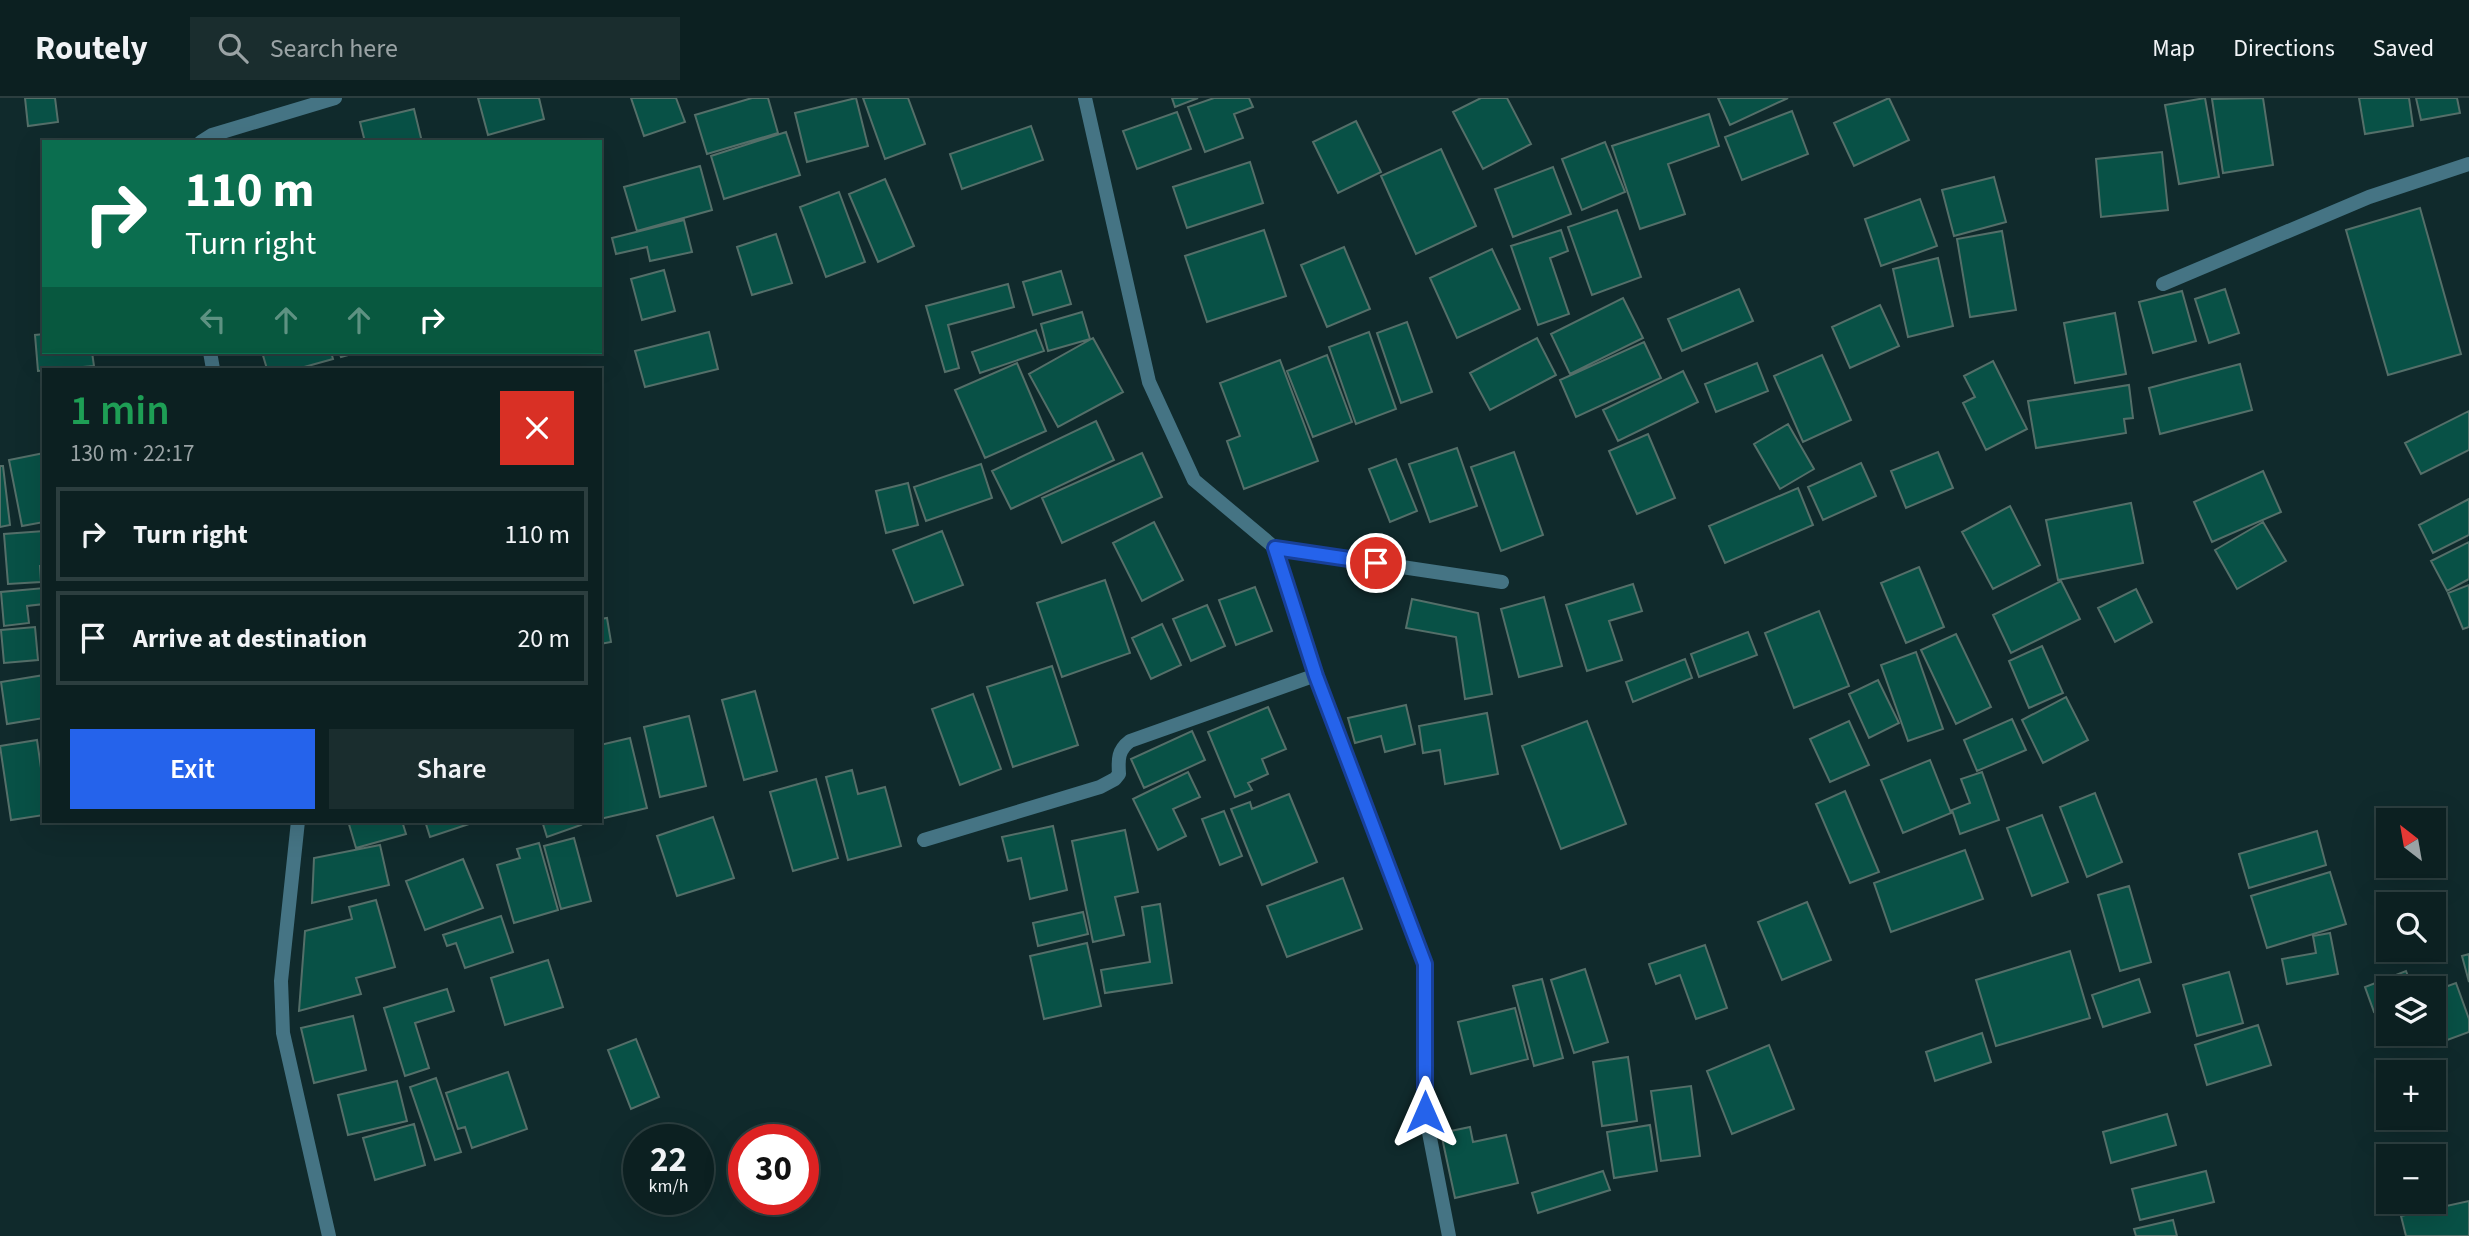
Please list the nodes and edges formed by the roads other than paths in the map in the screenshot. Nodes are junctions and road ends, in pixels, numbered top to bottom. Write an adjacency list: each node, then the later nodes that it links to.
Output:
1 (335, 98): 3 (street)
2 (1086, 98): 6 (street)
3 (204, 140)
4 (2469, 164): 5 (street)
5 (2163, 285)
6 (1275, 548): 7 (street); 8 (street)
7 (1502, 582)
8 (1316, 676): 10 (street); 12 (street)
9 (298, 823): 11 (street)
10 (924, 840)
11 (329, 1236)
12 (1449, 1236)

